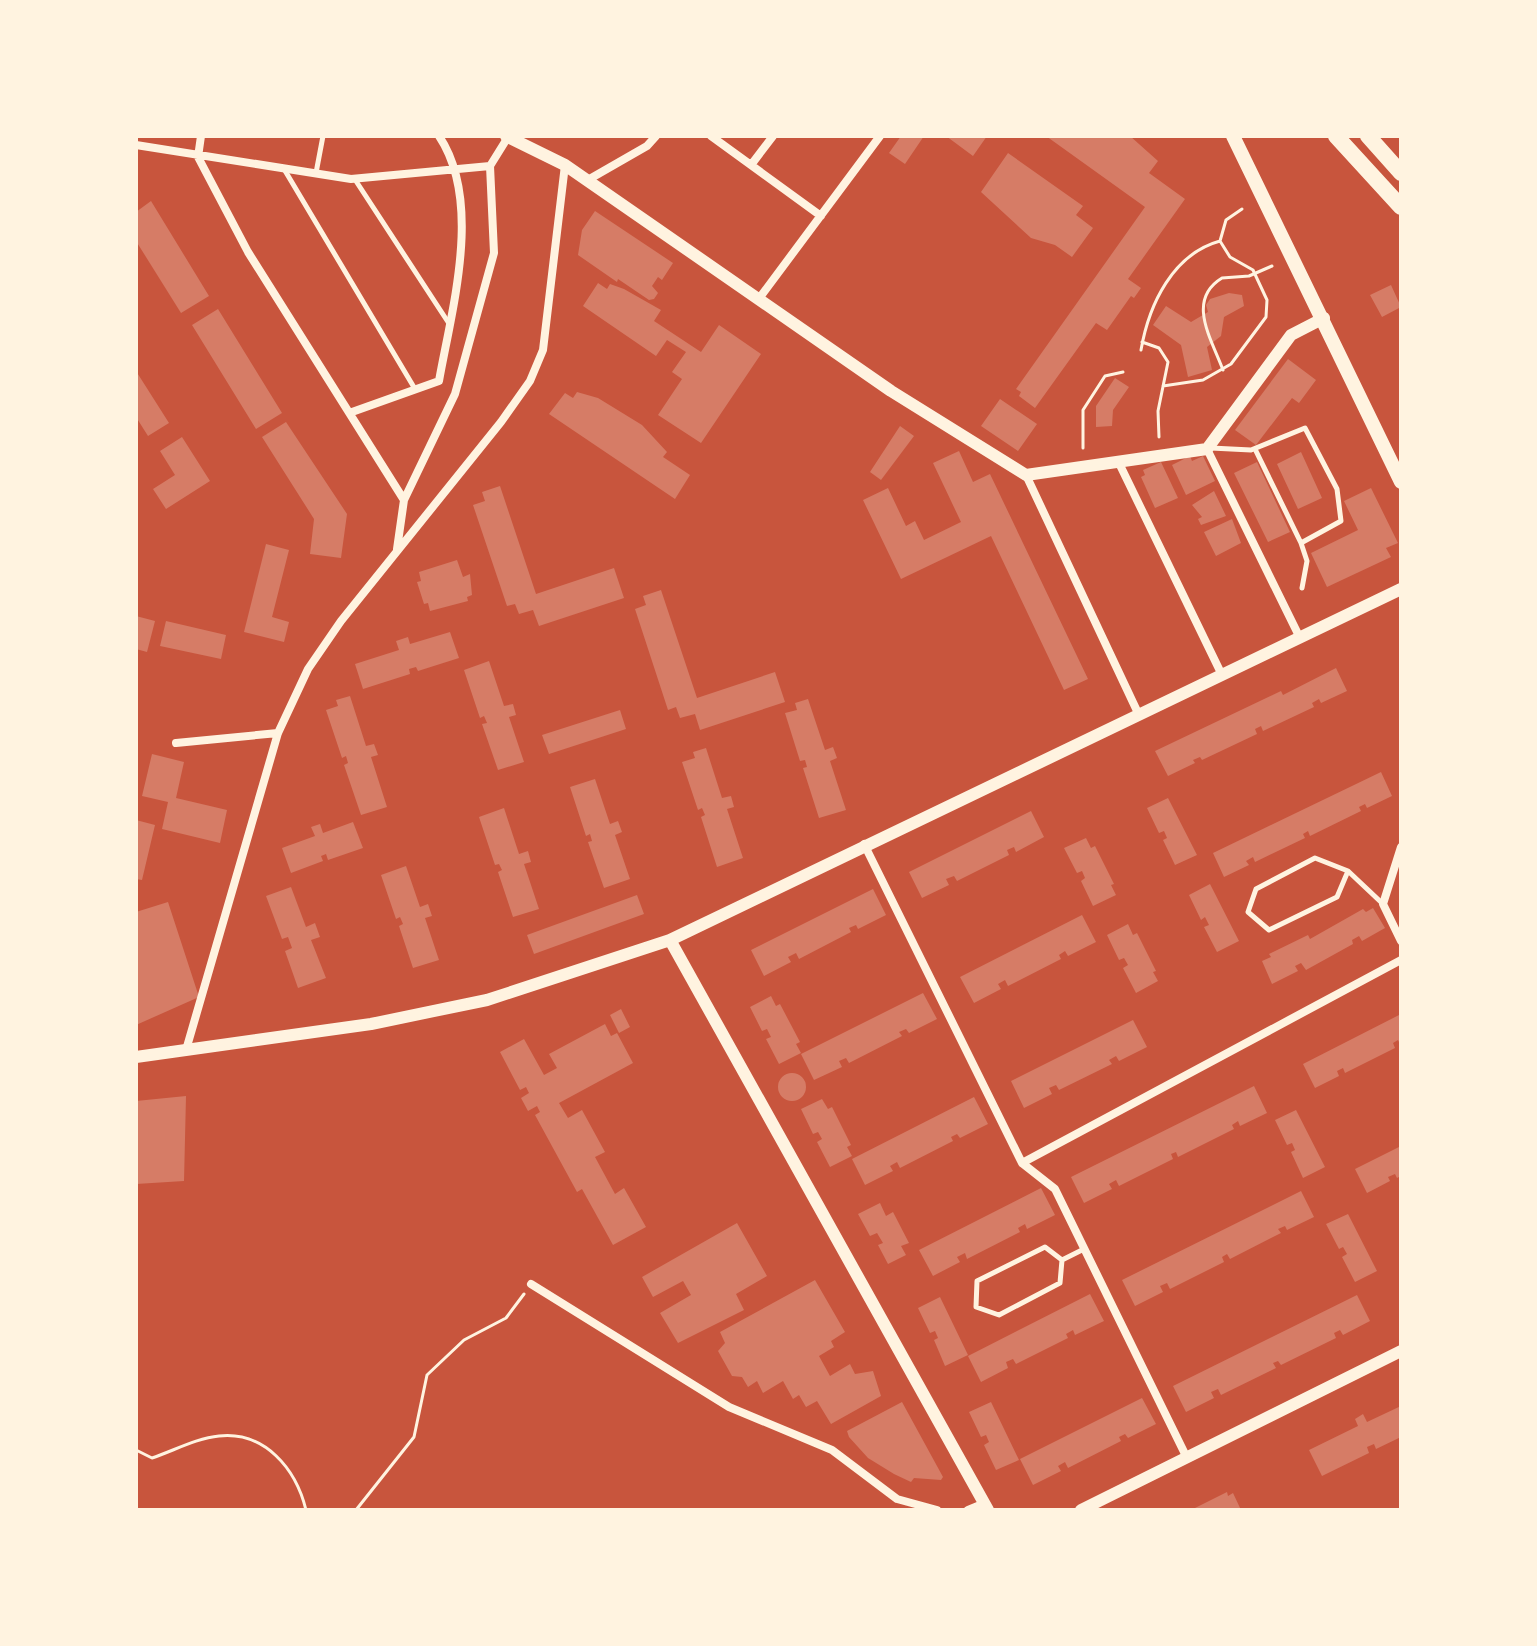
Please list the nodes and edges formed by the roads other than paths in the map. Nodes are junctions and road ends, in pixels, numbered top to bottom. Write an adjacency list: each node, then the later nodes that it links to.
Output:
1 (201, 136): 13 (street)
2 (323, 136): 19 (lane)
3 (439, 136): 18 (street)
4 (656, 136): 22 (street)
5 (711, 136): 15 (street)
6 (773, 136): 15 (street)
7 (880, 136): 24 (street)
8 (1233, 136): 26 (main road)
9 (1336, 136): 23 (highway)
10 (1368, 136): 20 (highway)
11 (507, 137): 14 (street); 16 (street)
12 (136, 145): 13 (street)
13 (198, 157): 17 (street); 29 (street)
14 (565, 165): 22 (street); 37 (street)
15 (751, 165): 24 (street)
16 (490, 166): 18 (street); 35 (street)
17 (283, 169): 19 (street); 28 (lane)
18 (455, 171): 21 (street); 27 (street)
19 (316, 173): 21 (street)
20 (1401, 173)
21 (354, 177): 27 (lane)
22 (586, 181): 25 (street)
23 (1401, 207)
24 (821, 216): 25 (street)
25 (758, 300): 33 (street)
26 (1324, 318): 30 (street); 34 (main road)
27 (448, 322): 28 (street)
28 (415, 389): 29 (street)
29 (352, 412): 35 (street)
30 (1208, 448): 31 (lane); 32 (street); 40 (street)
31 (1255, 449): 36 (lane); 36 (lane)
32 (1118, 461): 33 (street); 41 (street)
33 (1026, 475): 42 (street)
34 (1401, 482)
35 (404, 500): 37 (street)
36 (1301, 543): 38 (lane)
37 (397, 550): 43 (street)
38 (1302, 588)
39 (1401, 589): 40 (street)
40 (1299, 636): 41 (street)
41 (1221, 673): 42 (street)
42 (1138, 713): 45 (street)
43 (278, 733): 44 (street); 52 (street)
44 (176, 743)
45 (864, 844): 49 (street); 54 (street)
46 (1401, 847): 48 (street)
47 (1348, 871): 47 (lane); 48 (lane)
48 (1383, 904): 50 (street)
49 (670, 940): 52 (street); 60 (street)
50 (1401, 941)
51 (1401, 960): 54 (street)
52 (186, 1050): 53 (street)
53 (136, 1057)
54 (1022, 1163): 55 (street)
55 (1084, 1249): 56 (lane); 59 (street)
56 (1062, 1260): 56 (lane)
57 (531, 1284): 61 (street)
58 (1401, 1351): 59 (street)
59 (1186, 1456): 63 (street)
60 (986, 1507): 62 (street)
61 (937, 1510)
62 (968, 1510)
63 (1081, 1510)

